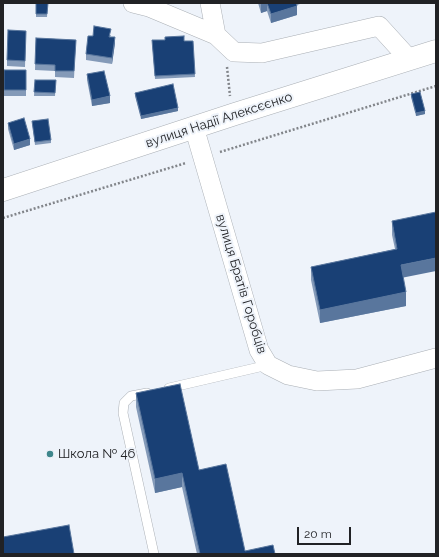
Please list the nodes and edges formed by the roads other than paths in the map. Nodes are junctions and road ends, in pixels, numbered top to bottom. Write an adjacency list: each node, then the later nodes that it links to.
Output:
1 (133, 3): 3 (street)
2 (211, 7): 3 (street)
3 (216, 35): 5 (street)
4 (436, 51): 5 (street, вулиця Надії Алексєєнко)
5 (409, 59): 6 (street, вулиця Надії Алексєєнко)
6 (194, 127): 7 (street, вулиця Надії Алексєєнко); 9 (street, вулиця Братів Горобців)
7 (3, 190)
8 (436, 358): 9 (street, вулиця Братів Горобців)
9 (268, 365): 10 (lane)
10 (154, 554)

